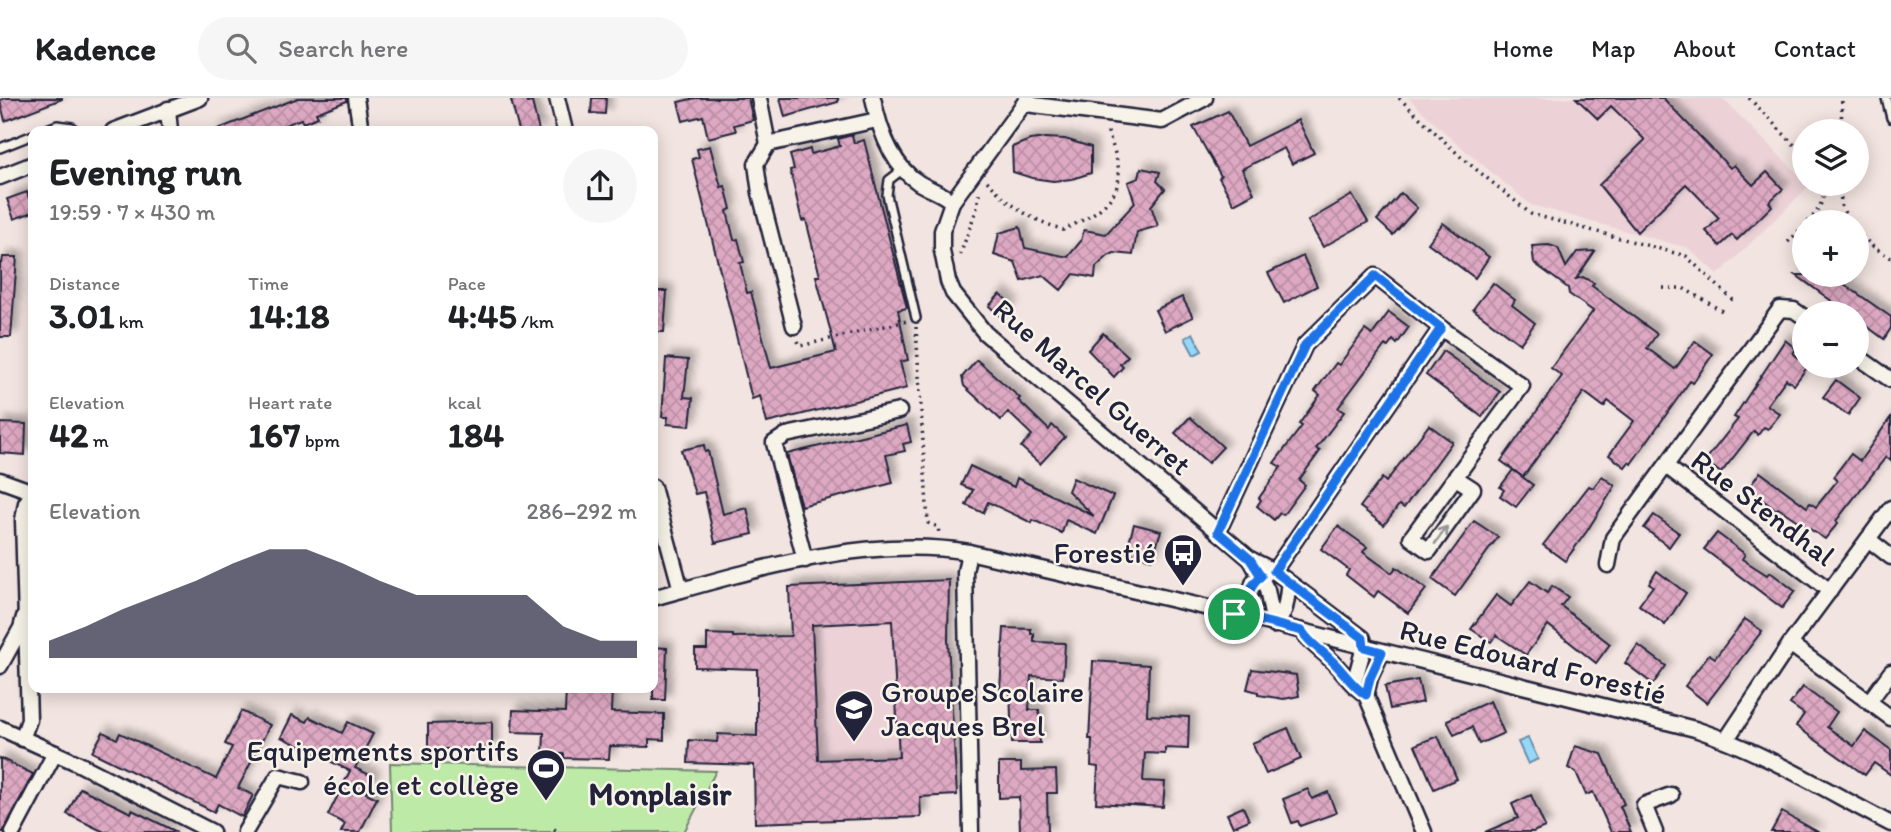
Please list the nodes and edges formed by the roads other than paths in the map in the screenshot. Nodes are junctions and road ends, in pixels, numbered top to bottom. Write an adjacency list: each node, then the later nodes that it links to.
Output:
1 (200, 98): 9 (street)
2 (356, 98): 14 (street)
3 (557, 98): 15 (street)
4 (759, 98): 17 (street)
5 (873, 98): 11 (street)
6 (1205, 98): 8 (street)
7 (1886, 98): 10 (lane)
8 (1027, 101): 22 (street)
9 (168, 109): 12 (street); 13 (street)
10 (1891, 118)
11 (877, 120): 17 (street); 20 (street)
12 (126, 126)
13 (170, 126)
14 (360, 126)
15 (564, 126)
16 (28, 137): 18 (lane)
17 (768, 144): 25 (street)
18 (0, 148)
19 (28, 165): 21 (street)
20 (902, 170): 22 (street); 24 (lane)
21 (0, 177)
22 (952, 202): 37 (street, Rue Marcel Guerret)
23 (1792, 310): 30 (street, Rue Stendhal)
24 (916, 318)
25 (794, 326)
26 (1441, 328): 31 (street); 37 (street); 43 (street)
27 (1869, 364): 28 (street)
28 (1891, 380)
29 (899, 411): 41 (street)
30 (1666, 466): 42 (street, Rue Stendhal); 46 (street, Rue Stendhal)
31 (1456, 478): 31 (street, one-way to 31)
32 (0, 480): 33 (street)
33 (28, 490)
34 (28, 500): 48 (street)
35 (1891, 508): 38 (street, Rue Stendhal)
36 (658, 515): 45 (street)
37 (1218, 532): 43 (street, Rue Marcel Guerret)
38 (1868, 539): 40 (street); 46 (street, Rue Stendhal)
39 (969, 552): 41 (street, Rue Edouard Forestié); 49 (street, Rue Edouard Forestié); 73 (street)
40 (1891, 557)
41 (805, 560): 45 (street, Rue Edouard Forestié)
42 (1608, 565)
43 (1267, 573): 44 (street, Rue Marcel Guerret); 49 (street); 50 (street)
44 (1289, 583): 50 (street); 53 (street, Rue Marcel Guerret)
45 (681, 590): 47 (street, Rue Edouard Forestié)
46 (1830, 591): 52 (street, Rue Stendhal)
47 (658, 596)
48 (26, 609): 55 (street); 57 (street)
49 (1234, 614): 50 (street, Rue Edouard Forestié)
50 (1274, 625): 51 (street, Rue Edouard Forestié)
51 (1302, 631): 53 (street, Rue Edouard Forestié); 58 (street)
52 (1790, 644): 61 (street); 65 (street, Rue Stendhal)
53 (1364, 647): 54 (street, Rue Edouard Forestié); 58 (street)
54 (1382, 652): 60 (street); 65 (street, Rue Edouard Forestié)
55 (0, 666)
56 (1891, 672): 61 (street)
57 (28, 683)
58 (1354, 683): 60 (street)
59 (28, 693): 64 (street)
60 (1366, 695): 74 (street)
61 (1869, 702): 62 (street)
62 (1891, 718)
63 (0, 728): 64 (street)
64 (22, 739): 66 (street)
65 (1726, 740): 69 (street, Rue Edouard Forestié)
66 (55, 753): 70 (street); 71 (street)
67 (302, 782): 72 (street)
68 (1671, 795): 75 (street)
69 (1891, 824)
70 (13, 832)
71 (212, 832)
72 (245, 832)
73 (971, 832)
74 (1424, 832)
75 (1656, 832)

